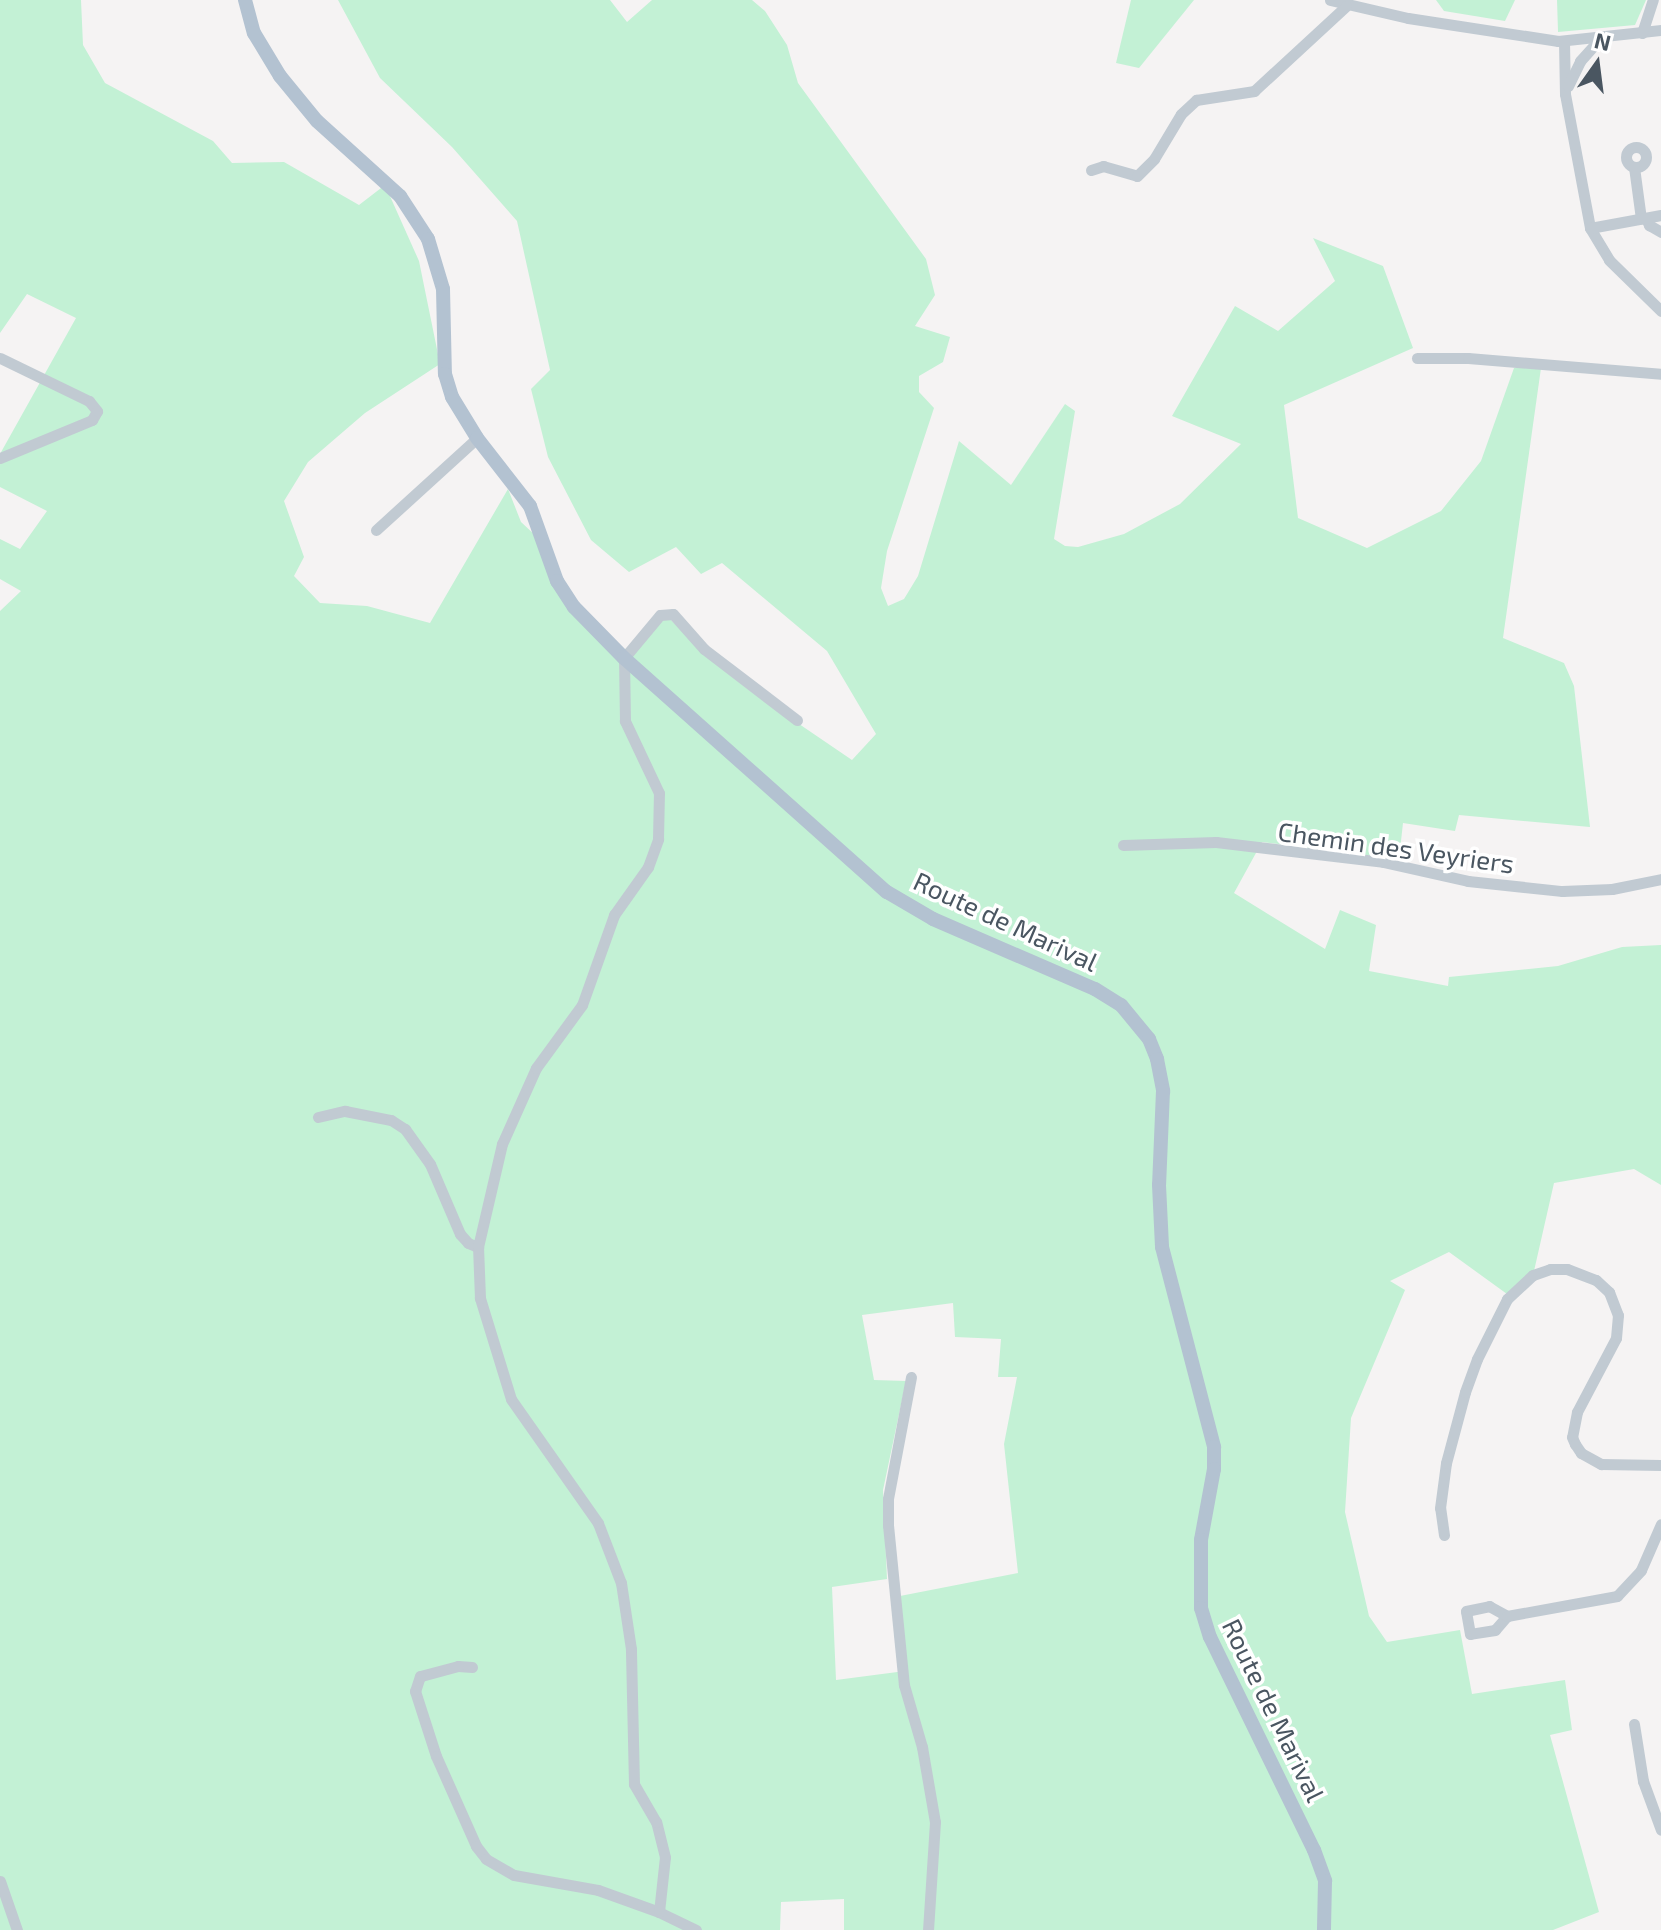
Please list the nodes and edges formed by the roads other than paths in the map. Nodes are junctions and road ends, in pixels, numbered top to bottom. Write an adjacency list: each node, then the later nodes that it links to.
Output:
1 (245, 0): 20 (main road, Route de Marival)
2 (1330, 0): 4 (street)
3 (1653, 0): 6 (street)
4 (1346, 6): 8 (street); 11 (street)
5 (1661, 30): 6 (street)
6 (1642, 33): 7 (street)
7 (1599, 40): 8 (street); 9 (street)
8 (1564, 42): 9 (street)
9 (1565, 94): 14 (street)
10 (1634, 167): 13 (street)
11 (1091, 170)
12 (1661, 215): 13 (street)
13 (1644, 218): 14 (street); 15 (street)
14 (1590, 228): 16 (street)
15 (1661, 232)
16 (1661, 311)
17 (0, 358): 21 (street)
18 (1417, 358): 19 (street)
19 (1661, 374)
20 (477, 438): 22 (street); 23 (main road, Route de Marival)
21 (0, 458)
22 (376, 530)
23 (624, 658): 24 (street); 28 (street); 42 (main road, Route de Marival)
24 (797, 720)
25 (1123, 845): 26 (street, Chemin des Veyriers)
26 (1661, 879)
27 (318, 1117): 28 (street)
28 (478, 1247): 38 (street)
29 (911, 1377): 41 (street)
30 (1661, 1465): 32 (street)
31 (1661, 1524): 33 (street)
32 (1444, 1535)
33 (1507, 1616)
34 (472, 1667): 38 (street)
35 (1634, 1724): 36 (street)
36 (1661, 1830)
37 (0, 1881): 39 (street)
38 (659, 1912): 40 (street)
39 (17, 1930)
40 (696, 1930)
41 (928, 1930)
42 (1324, 1930)

